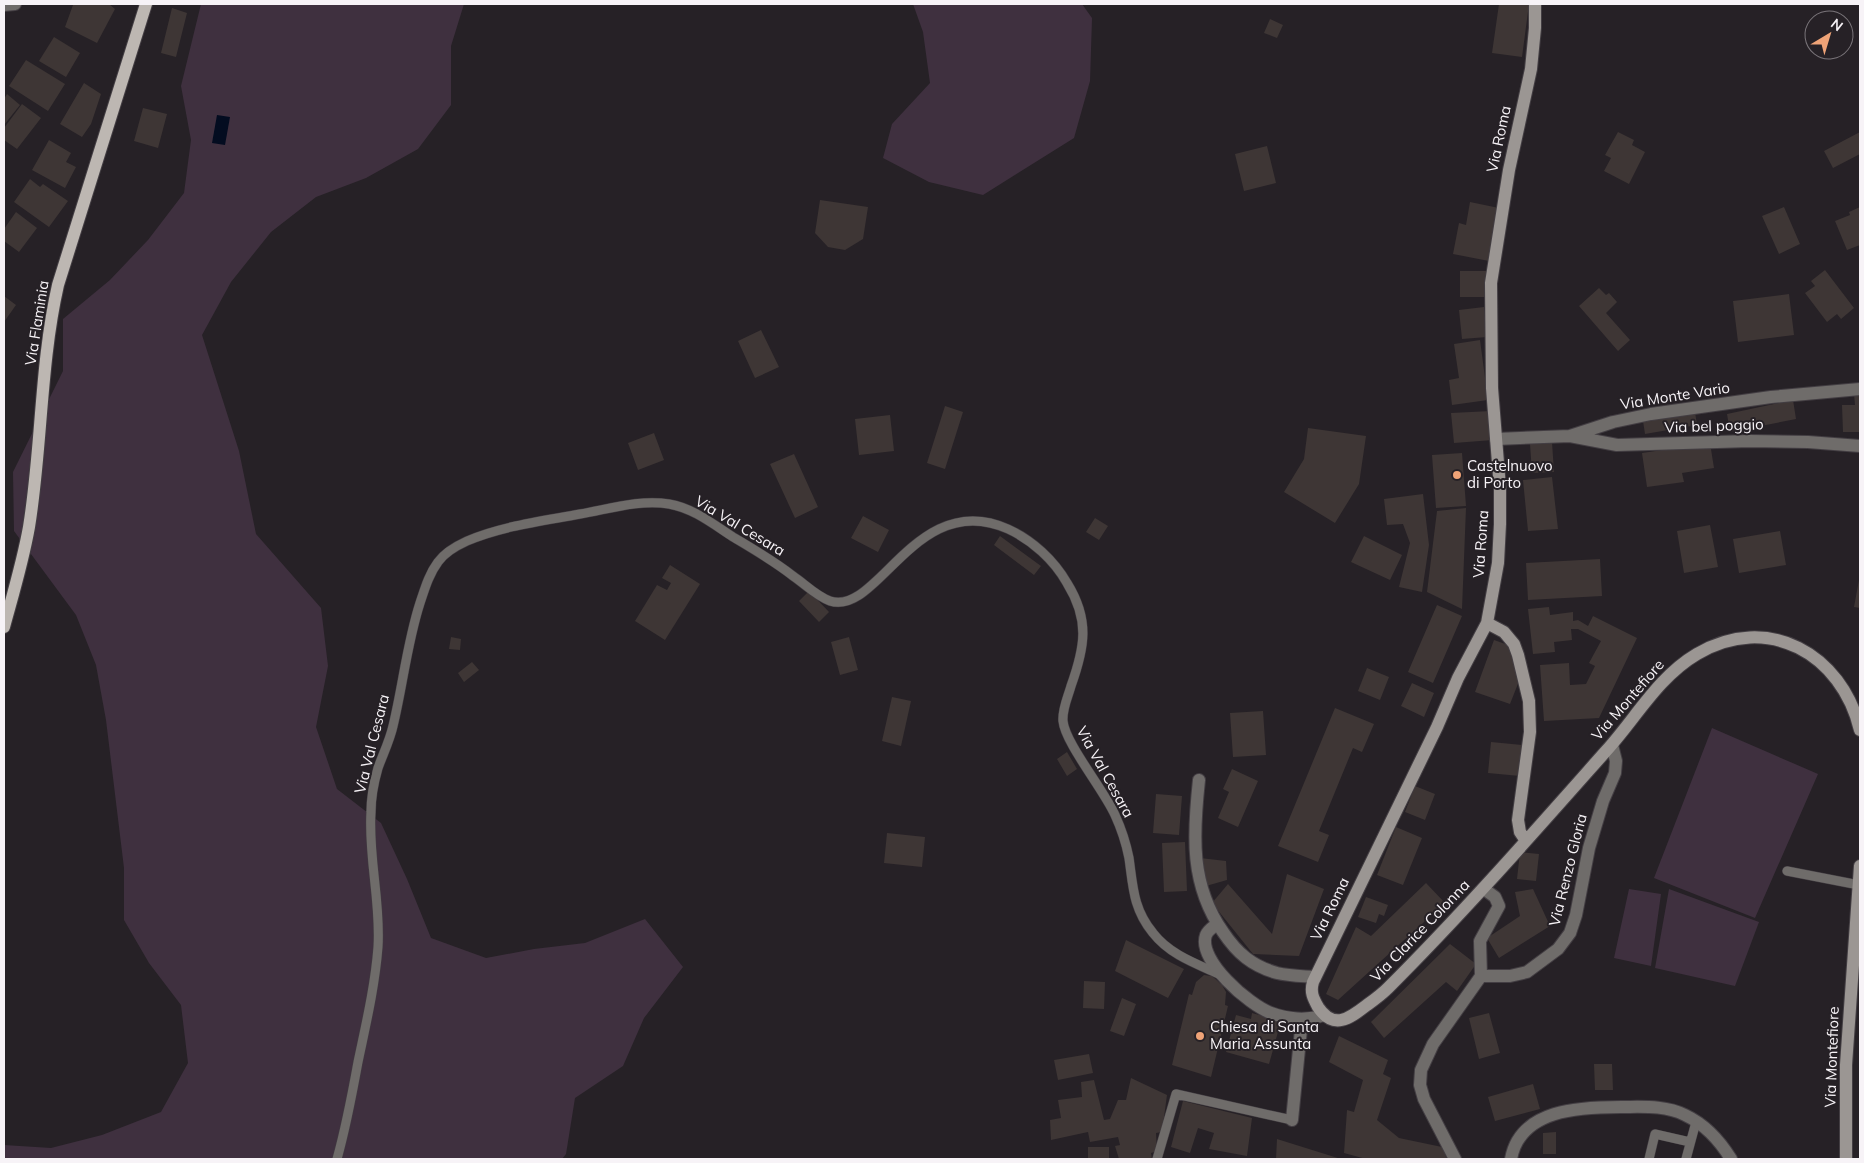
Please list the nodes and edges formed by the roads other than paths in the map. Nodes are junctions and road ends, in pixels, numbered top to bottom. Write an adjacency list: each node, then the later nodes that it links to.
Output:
1 (15, 4): 4 (street)
2 (146, 4): 10 (main road, Via Flaminia)
3 (1535, 4): 7 (main road, Via Roma)
4 (4, 5)
5 (1860, 389): 6 (street, Via Monte Vario)
6 (1570, 436): 7 (street, Via Monte Vario); 8 (street, Via bel poggio)
7 (1496, 439): 9 (main road, Via Roma)
8 (1860, 446)
9 (1487, 623): 14 (main road); 22 (main road, Via Roma)
10 (4, 627)
11 (1860, 730): 12 (main road, Via Montefiore)
12 (1612, 744): 14 (main road, Via Montefiore); 20 (street, Via Renzo Gloria)
13 (1199, 780): 19 (street)
14 (1526, 841): 18 (main road, Via Clarice Colonna)
15 (1860, 866): 17 (main road, Via Montefiore)
16 (1787, 871): 17 (lane)
17 (1859, 885): 35 (main road, Via Montefiore)
18 (1484, 888): 20 (street); 23 (main road, Via Clarice Colonna)
19 (1217, 924): 21 (street); 22 (street)
20 (1481, 976): 30 (street)
21 (1224, 977): 24 (street); 28 (lane, Via Val Cesara)
22 (1315, 977): 23 (main road, Via Roma)
23 (1324, 1016): 24 (street)
24 (1302, 1019): 25 (street)
25 (1292, 1120): 29 (lane)
26 (1696, 1122): 27 (lane); 31 (street); 34 (street)
27 (1690, 1142): 32 (lane); 33 (lane)
28 (338, 1159)
29 (1157, 1159)
30 (1455, 1159)
31 (1511, 1159)
32 (1649, 1159)
33 (1686, 1159)
34 (1731, 1159)
35 (1846, 1159)

